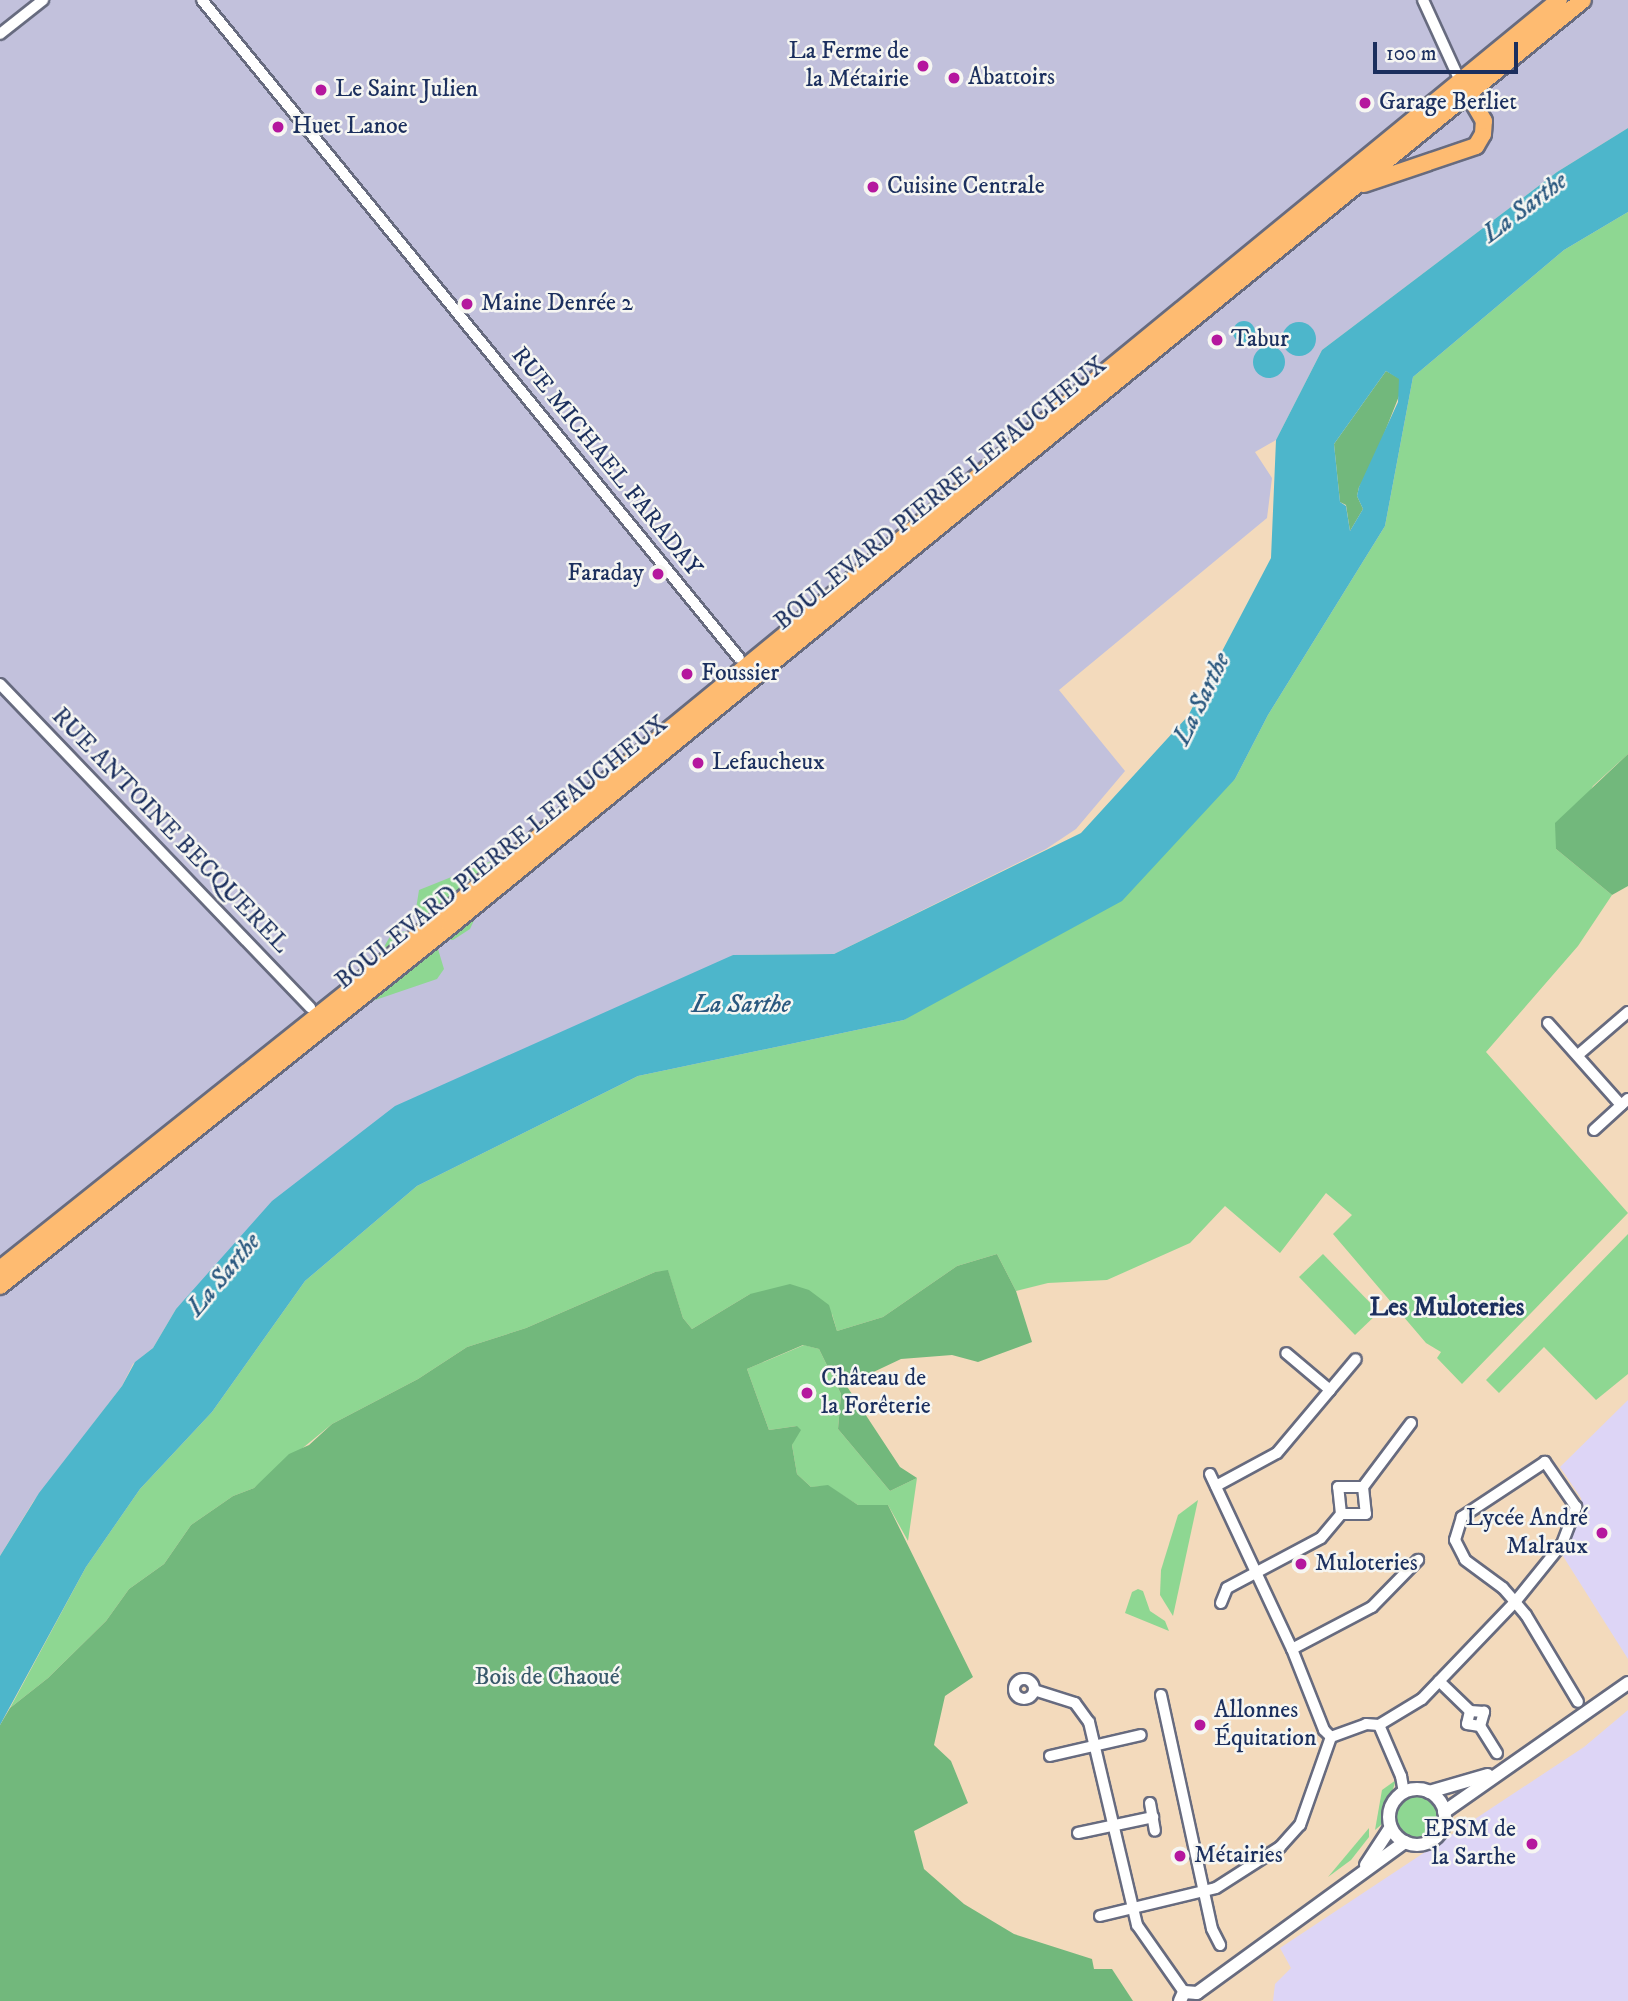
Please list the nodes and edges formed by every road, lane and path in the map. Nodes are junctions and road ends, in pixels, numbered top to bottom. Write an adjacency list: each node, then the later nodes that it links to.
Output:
1 (43, 0): 6 (street)
2 (202, 0): 9 (street, RUE MICHAEL FARADAY)
3 (1423, 0): 7 (street)
4 (1559, 0): 7 (main road, BOULEVARD PIERRE LEFAUCHEUX)
5 (1583, 0): 7 (main road, BOULEVARD PIERRE LEFAUCHEUX)
6 (0, 34)
7 (1465, 87): 8 (main road, BOULEVARD PIERRE LEFAUCHEUX); 8 (main road); 11 (main road, BOULEVARD PIERRE LEFAUCHEUX)
8 (1343, 194): 11 (main road, BOULEVARD PIERRE LEFAUCHEUX)
9 (739, 658)
10 (0, 684): 12 (street, RUE ANTOINE BECQUEREL)
11 (430, 934): 18 (main road, BOULEVARD PIERRE LEFAUCHEUX); 19 (main road, BOULEVARD PIERRE LEFAUCHEUX)
12 (310, 1007)
13 (1628, 1012): 15 (street)
14 (1548, 1023): 15 (street)
15 (1578, 1055): 16 (street)
16 (1625, 1102): 17 (street)
17 (1594, 1130)
18 (0, 1269)
19 (0, 1286)
20 (1286, 1353): 22 (street)
21 (1356, 1359): 22 (street)
22 (1330, 1390): 25 (street)
23 (1411, 1423): 26 (street)
24 (1210, 1474): 25 (street)
25 (1216, 1486): 29 (street)
26 (1363, 1487): 27 (street); 27 (street)
27 (1341, 1514): 29 (street)
28 (1418, 1560): 32 (street)
29 (1257, 1573): 31 (street); 32 (street)
30 (1515, 1602): 30 (street); 33 (street); 37 (street)
31 (1222, 1604)
32 (1292, 1648): 40 (street)
33 (1439, 1681): 38 (street); 42 (street)
34 (1628, 1683): 44 (street)
35 (1034, 1690): 41 (street)
36 (1161, 1695): 56 (street)
37 (1578, 1702)
38 (1379, 1725): 40 (street); 46 (street)
39 (1141, 1735): 41 (street)
40 (1331, 1737): 56 (street)
41 (1094, 1745): 43 (street); 50 (street)
42 (1497, 1753)
43 (1049, 1756)
44 (1495, 1773): 45 (street); 48 (street)
45 (1429, 1792): 46 (street); 48 (street)
46 (1404, 1793): 51 (street)
47 (1150, 1804): 49 (street)
48 (1444, 1812): 54 (street)
49 (1153, 1817): 50 (street); 52 (street)
50 (1114, 1826): 53 (street); 57 (street)
51 (1391, 1827): 54 (street); 55 (street)
52 (1155, 1831)
53 (1078, 1833)
54 (1405, 1843): 55 (street)
55 (1364, 1868): 60 (street)
56 (1204, 1892): 57 (street); 59 (street)
57 (1133, 1908): 58 (street); 60 (street)
58 (1100, 1916)
59 (1220, 1945)
60 (1190, 1997)

